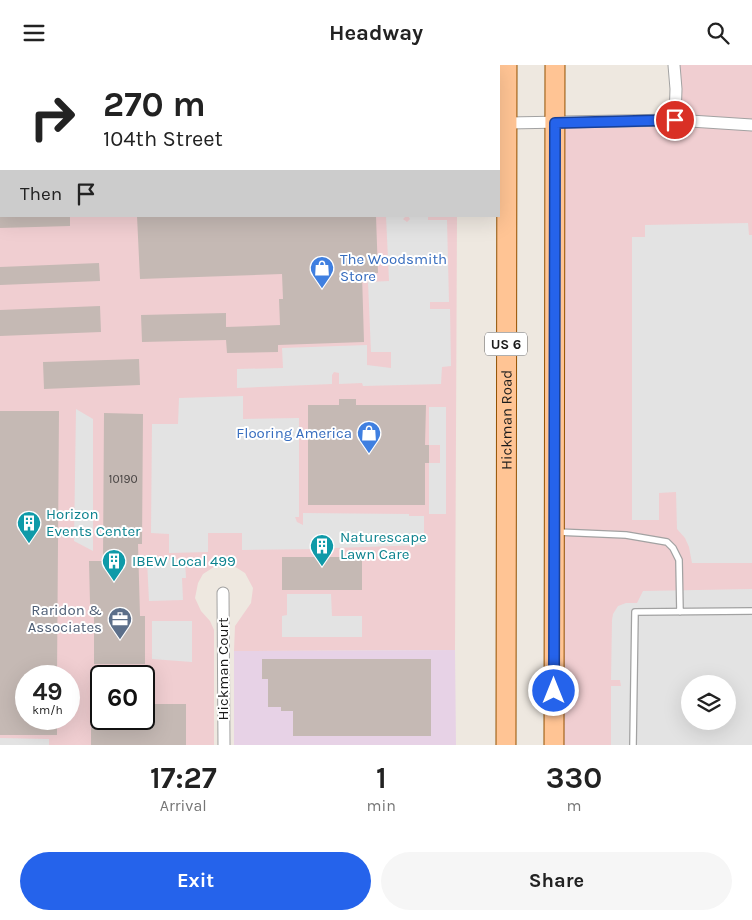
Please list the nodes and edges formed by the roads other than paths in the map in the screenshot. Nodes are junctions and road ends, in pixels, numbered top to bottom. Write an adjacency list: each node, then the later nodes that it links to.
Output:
1 (507, 65): 5 (main road, Hickman Road / US 6)
2 (555, 65): 6 (main road)
3 (674, 65): 4 (street)
4 (675, 120): 6 (street); 7 (street)
5 (507, 123): 6 (street); 13 (main road, Hickman Road / US 6)
6 (555, 123): 8 (main road)
7 (752, 125)
8 (555, 531): 11 (lane); 14 (main road)
9 (223, 593): 12 (street, Hickman Court)
10 (752, 611): 11 (lane)
11 (680, 612): 15 (lane)
12 (224, 745)
13 (506, 745)
14 (554, 745)
15 (633, 745)

